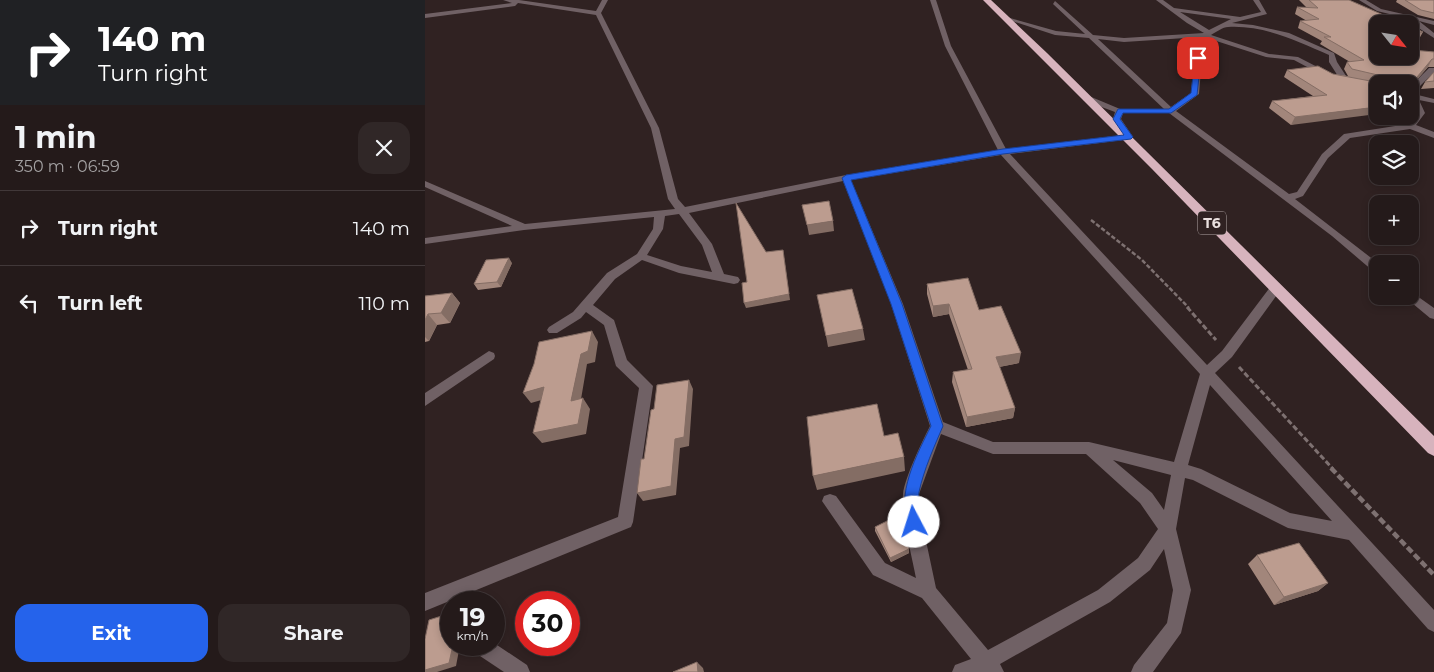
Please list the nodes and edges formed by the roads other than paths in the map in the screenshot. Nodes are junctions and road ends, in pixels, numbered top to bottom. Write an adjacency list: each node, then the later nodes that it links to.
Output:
1 (506, 0): 9 (street)
2 (542, 0): 9 (street)
3 (605, 0): 12 (street)
4 (933, 0): 36 (street)
5 (987, 0): 15 (highway, T6)
6 (1159, 0): 11 (street)
7 (1256, 0): 16 (street)
8 (1362, 0): 13 (street)
9 (527, 3): 12 (street); 14 (street)
10 (1055, 3): 23 (street)
11 (1175, 10): 16 (street); 21 (street)
12 (598, 13): 40 (street)
13 (1403, 15)
14 (425, 16)
15 (1005, 17): 23 (street); 29 (highway, T6)
16 (1239, 19): 19 (street)
17 (1419, 19): 18 (street)
18 (1434, 23)
19 (1225, 24): 21 (street); 25 (street)
20 (1419, 26): 22 (street)
21 (1206, 33): 23 (street); 25 (street); 32 (street)
22 (1434, 36)
23 (1089, 37): 32 (street)
24 (1432, 70): 27 (street)
25 (1344, 79): 26 (street)
26 (1353, 81)
27 (1419, 82)
28 (1419, 97): 30 (street)
29 (1086, 98): 31 (street); 35 (highway, T6)
30 (1434, 100)
31 (1120, 111): 32 (street); 35 (street)
32 (1171, 111): 39 (street)
33 (1411, 126): 34 (street); 39 (street)
34 (1434, 135)
35 (1129, 137): 36 (street); 48 (highway, T6)
36 (1003, 152): 37 (street); 54 (street)
37 (846, 178): 40 (street); 56 (street)
38 (425, 184): 42 (street)
39 (1288, 198): 45 (street)
40 (682, 211): 41 (street); 46 (street)
41 (660, 213): 42 (street); 44 (street)
42 (525, 227): 43 (street)
43 (425, 241)
44 (641, 256): 46 (street); 50 (street)
45 (1369, 261)
46 (719, 275): 47 (street)
47 (734, 280)
48 (1275, 289): 54 (street); 58 (highway, T6)
49 (1419, 302): 51 (street)
50 (585, 305): 52 (street); 64 (street)
51 (1434, 315)
52 (553, 330)
53 (489, 356): 55 (street)
54 (1207, 373): 59 (street); 62 (street)
55 (425, 400)
56 (937, 426): 57 (street); 63 (street)
57 (1089, 448): 59 (street); 61 (street)
58 (1434, 448)
59 (1179, 471): 61 (street); 62 (street)
60 (830, 501): 63 (street)
61 (1168, 529): 67 (street); 70 (street)
62 (1352, 533): 65 (street)
63 (928, 592): 67 (street)
64 (425, 602)
65 (1434, 623)
66 (498, 656): 68 (street)
67 (989, 667): 69 (street)
68 (520, 672)
69 (962, 672)
70 (1141, 672)

